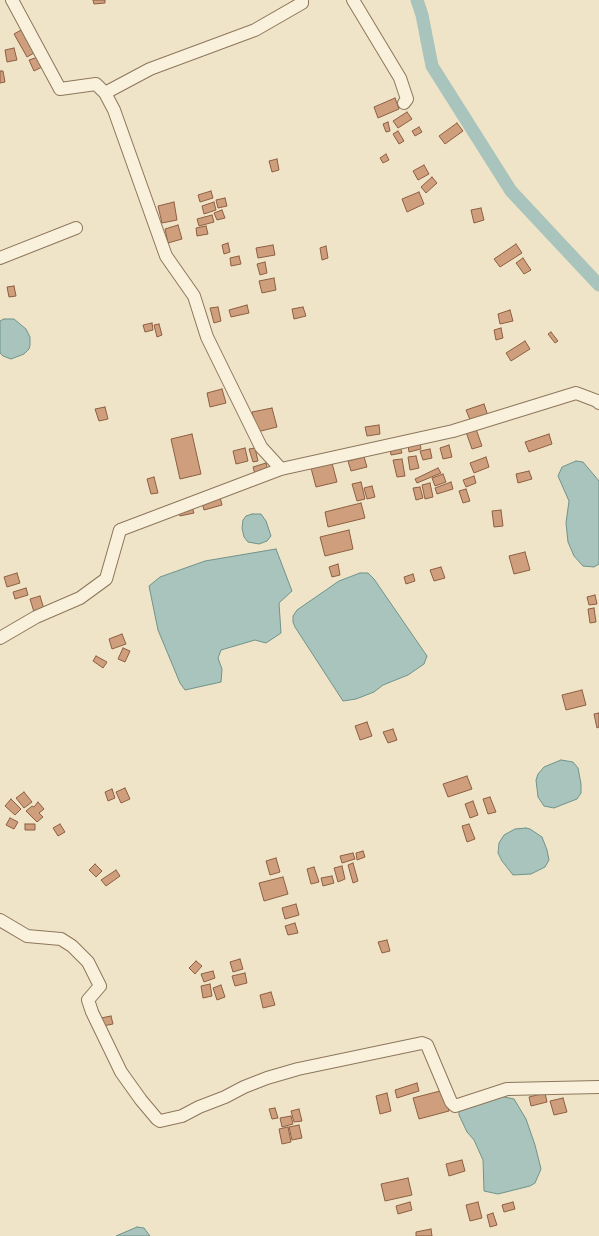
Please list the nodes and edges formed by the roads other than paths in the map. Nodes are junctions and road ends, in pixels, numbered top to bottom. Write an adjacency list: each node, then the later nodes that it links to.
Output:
1 (12, 0): 4 (street)
2 (302, 0): 4 (street)
3 (353, 0): 5 (street)
4 (105, 93): 9 (street)
5 (404, 103)
6 (76, 228): 7 (street)
7 (0, 258)
8 (599, 403): 9 (street)
9 (281, 470): 10 (street)
10 (0, 638)
11 (0, 920): 12 (street)
12 (599, 1087)

